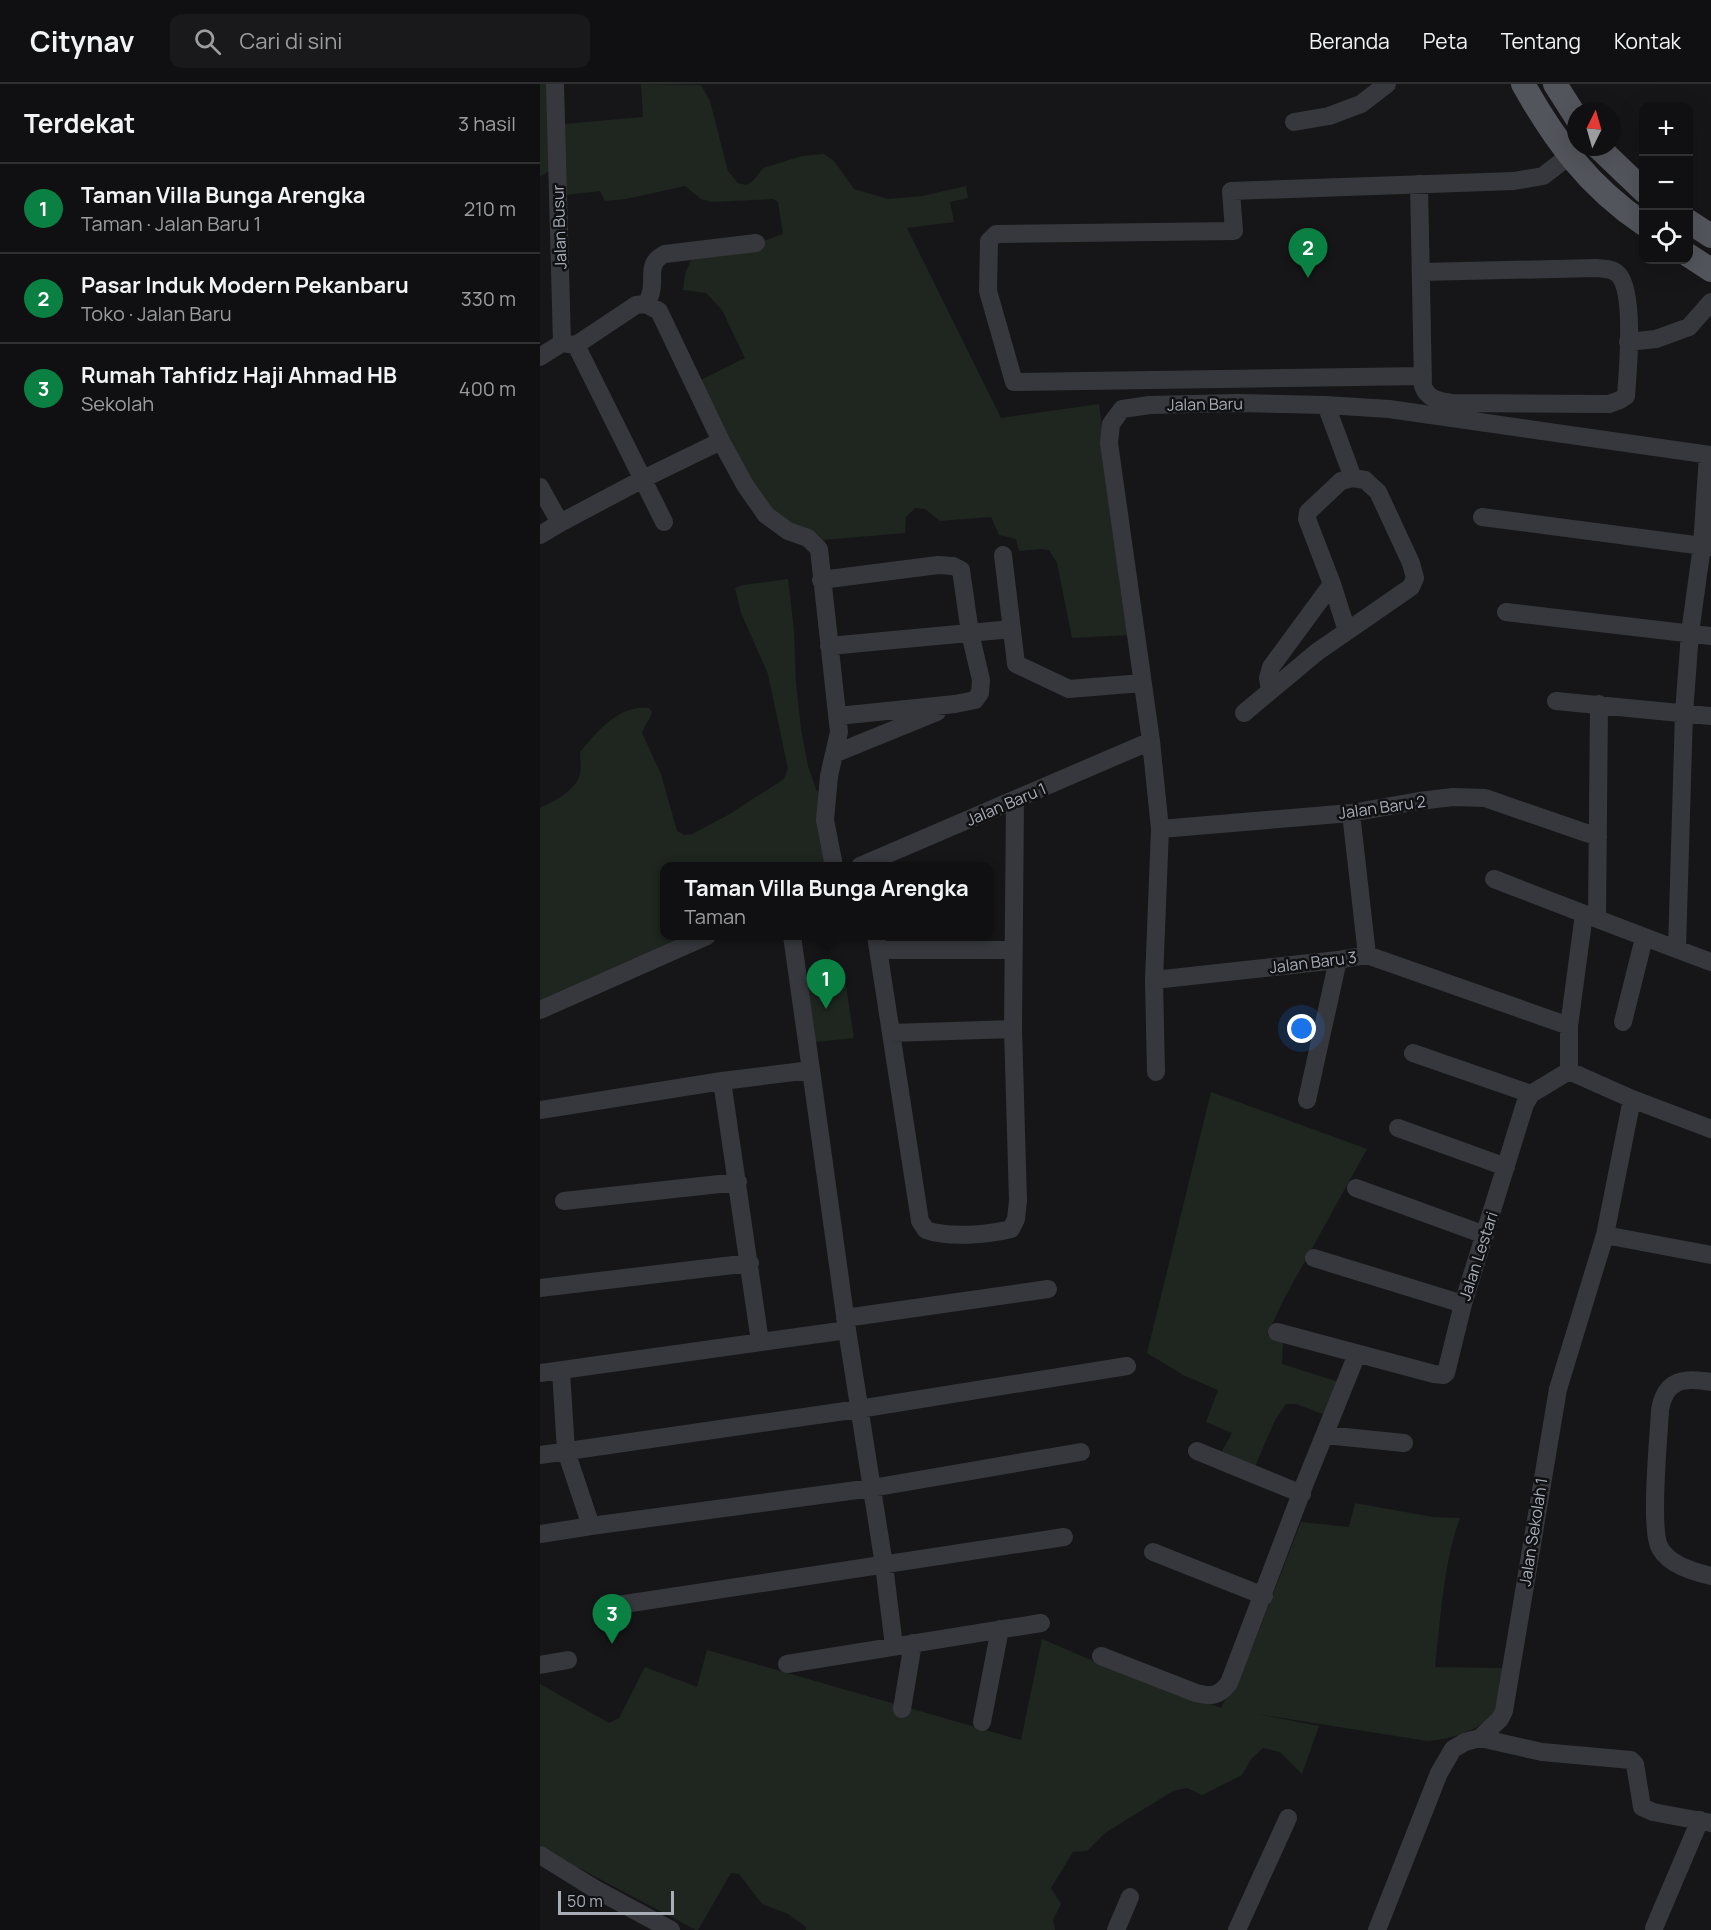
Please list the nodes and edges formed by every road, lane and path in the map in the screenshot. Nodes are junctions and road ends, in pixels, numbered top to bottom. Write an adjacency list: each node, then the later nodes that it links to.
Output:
1 (555, 84): 22 (street, Jalan Busur)
2 (1387, 84): 6 (street)
3 (1523, 84): 7 (main road)
4 (1555, 84): 5 (main road)
5 (1567, 103)
6 (1294, 122)
7 (1567, 153)
8 (1569, 156): 10 (street); 12 (main road)
9 (1608, 156): 11 (main road)
10 (1419, 184): 18 (street); 24 (street)
11 (1639, 185)
12 (1639, 220)
13 (1693, 224): 14 (main road)
14 (1711, 236)
15 (756, 243): 20 (street)
16 (1693, 258): 17 (main road)
17 (1711, 270)
18 (1421, 272): 21 (street); 24 (street)
19 (1711, 302): 21 (street)
20 (646, 304): 22 (street); 26 (street)
21 (1628, 342): 24 (street)
22 (569, 344): 23 (street); 29 (street)
23 (540, 357)
24 (1423, 376)
25 (1326, 405): 27 (street, Jalan Baru); 28 (street); 46 (street, Jalan Baru)
26 (721, 441): 29 (street); 37 (street)
27 (1710, 455): 35 (street)
28 (1353, 478): 38 (street); 41 (street)
29 (643, 479): 32 (street); 33 (street)
30 (540, 487): 33 (street)
31 (1482, 517): 35 (street)
32 (664, 522)
33 (561, 523): 34 (street)
34 (540, 535)
35 (1707, 547): 43 (street)
36 (1003, 555): 40 (street)
37 (821, 580): 42 (street); 45 (street)
38 (1332, 584): 41 (street); 47 (street)
39 (1506, 612): 43 (street)
40 (1012, 629): 42 (street); 46 (street)
41 (1347, 631): 47 (street)
42 (970, 633): 45 (street); 49 (street)
43 (1690, 633): 44 (street); 52 (street)
44 (1711, 636)
45 (829, 646): 53 (street)
46 (1142, 683): 55 (street, Jalan Baru)
47 (1270, 691): 51 (street)
48 (1556, 701): 50 (street)
49 (955, 704): 53 (street); 56 (street)
50 (1599, 704): 52 (street); 60 (street)
51 (1244, 713)
52 (1684, 713): 54 (street); 70 (street)
53 (837, 716): 56 (street)
54 (1711, 716)
55 (1151, 741): 57 (street, Jalan Baru 1); 59 (street, Jalan Baru)
56 (834, 754): 61 (street)
57 (1015, 800): 62 (street, Jalan Baru 1); 69 (street)
58 (1351, 813): 59 (street, Jalan Baru 2); 60 (street, Jalan Baru 2); 71 (street)
59 (1160, 829): 74 (street, Jalan Baru)
60 (1598, 837): 64 (street)
61 (833, 862)
62 (873, 862)
63 (1494, 879): 64 (street)
64 (1590, 916): 65 (street); 77 (street)
65 (1644, 938): 70 (street); 76 (street)
66 (698, 940): 75 (street)
67 (793, 940): 81 (street)
68 (878, 943): 69 (street); 79 (street)
69 (1013, 950): 78 (street)
70 (1677, 950): 73 (street)
71 (1367, 955): 72 (street, Jalan Baru 3); 77 (street, Jalan Baru 3)
72 (1338, 960): 74 (street, Jalan Baru 3); 87 (street)
73 (1711, 962)
74 (1154, 980): 83 (street, Jalan Baru)
75 (540, 1010)
76 (1623, 1022)
77 (1569, 1026): 82 (street)
78 (1013, 1029): 79 (street); 79 (street)
79 (891, 1033)
80 (1413, 1053): 85 (street)
81 (811, 1071): 84 (street); 103 (street)
82 (1569, 1071): 85 (street); 86 (street)
83 (1156, 1072)
84 (722, 1081): 88 (street); 92 (street)
85 (1531, 1094): 91 (street, Jalan Lestari)
86 (1632, 1099): 90 (street); 96 (street, Jalan Sekolah 1)
87 (1307, 1100)
88 (540, 1110)
89 (1398, 1128): 91 (street)
90 (1711, 1129)
91 (1506, 1167): 95 (street, Jalan Lestari)
92 (738, 1182): 94 (street); 99 (street)
93 (1356, 1188): 95 (street)
94 (564, 1201)
95 (1485, 1235): 102 (street, Jalan Lestari)
96 (1605, 1235): 97 (street); 138 (street, Jalan Sekolah 1)
97 (1711, 1255)
98 (1314, 1258): 102 (street)
99 (750, 1263): 100 (street); 105 (street)
100 (540, 1288)
101 (1048, 1289): 103 (street)
102 (1462, 1304): 106 (street, Jalan Lestari)
103 (846, 1324): 105 (street); 111 (street)
104 (1277, 1332): 106 (street)
105 (760, 1342): 108 (street)
106 (1357, 1354): 112 (street)
107 (1127, 1366): 111 (street)
108 (561, 1371): 109 (street); 114 (street)
109 (540, 1373)
110 (1711, 1382): 125 (street)
111 (859, 1409): 114 (street); 118 (street)
112 (1325, 1435): 113 (street); 119 (street)
113 (1404, 1443)
114 (566, 1451): 117 (street); 120 (street)
115 (1197, 1451): 119 (street)
116 (1081, 1452): 118 (street)
117 (540, 1455)
118 (872, 1488): 120 (street); 124 (street)
119 (1302, 1494): 126 (street)
120 (591, 1526): 121 (street)
121 (540, 1534)
122 (1064, 1537): 124 (street)
123 (1153, 1552): 126 (street)
124 (884, 1564): 127 (street); 131 (street)
125 (1711, 1576)
126 (1264, 1596): 132 (street)
127 (618, 1605)
128 (1041, 1623): 129 (street)
129 (1000, 1629): 130 (street); 137 (street)
130 (913, 1643): 131 (street); 136 (street)
131 (894, 1646): 135 (street)
132 (1101, 1656)
133 (568, 1660): 134 (street)
134 (540, 1665)
135 (787, 1665)
136 (902, 1708)
137 (982, 1722)
138 (1480, 1738): 140 (street); 147 (street, Jalan Sekolah 1)
139 (1288, 1818): 146 (street)
140 (1708, 1818): 144 (street)
141 (540, 1854): 143 (street)
142 (1130, 1897): 145 (street)
143 (663, 1928)
144 (1654, 1928)
145 (1116, 1930)
146 (1237, 1930)
147 (1377, 1930)

